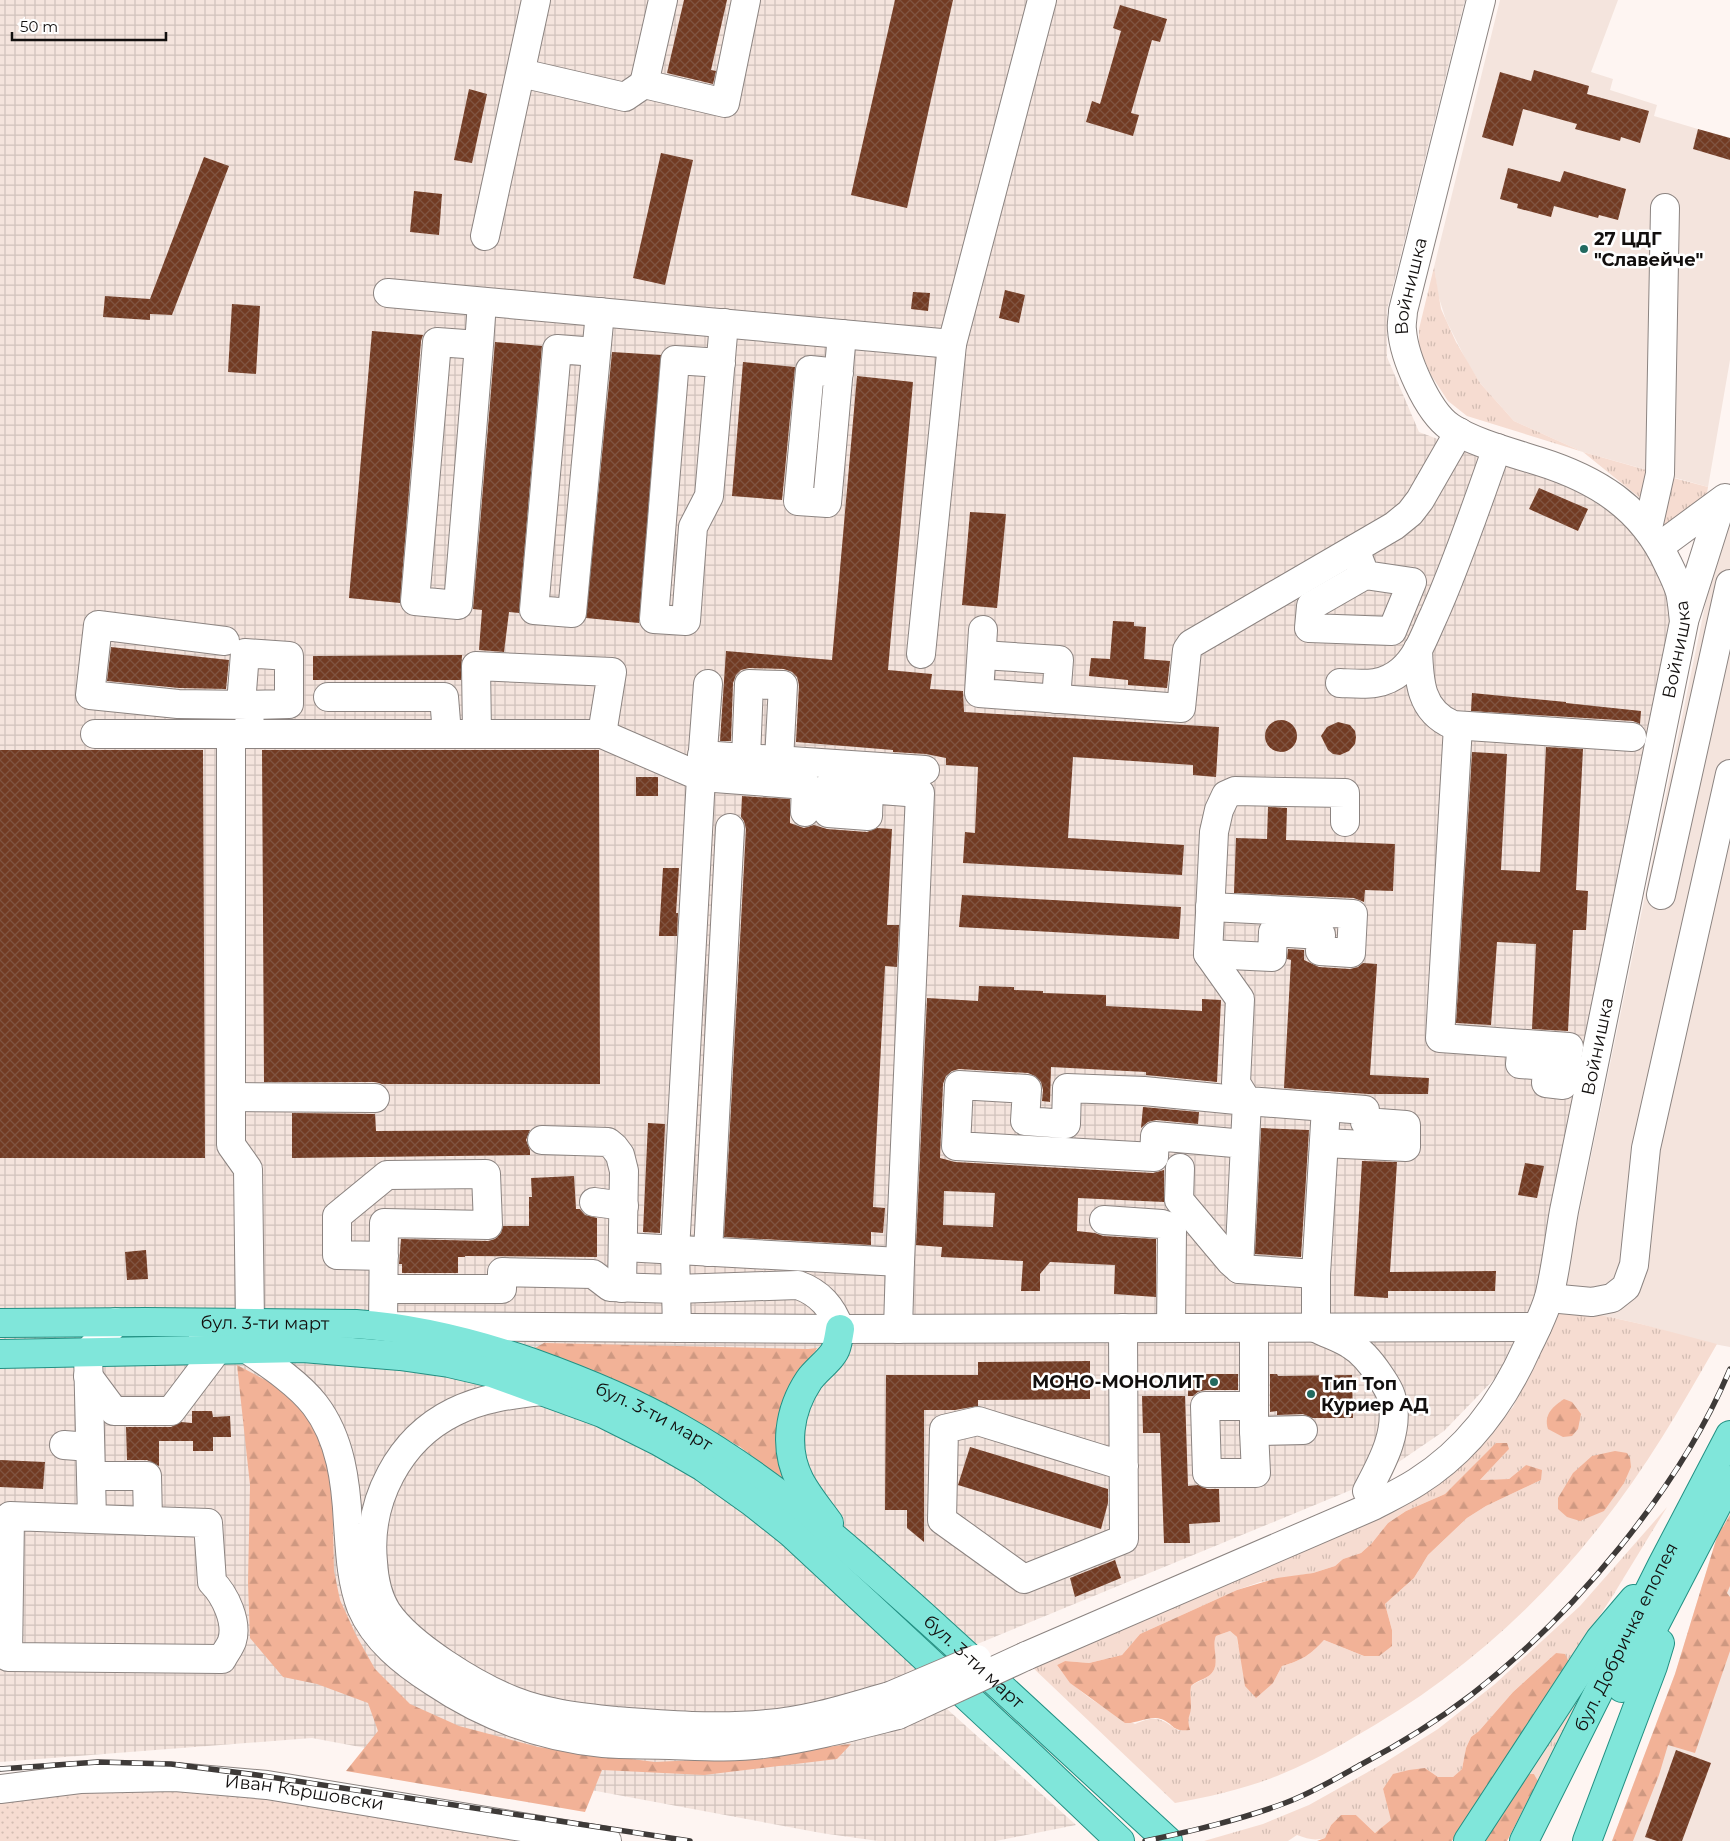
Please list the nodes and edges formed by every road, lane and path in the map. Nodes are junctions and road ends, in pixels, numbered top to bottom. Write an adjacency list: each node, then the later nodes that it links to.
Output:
1 (536, 0): 6 (street)
2 (663, 0): 7 (street)
3 (746, 0): 7 (street)
4 (1042, 0): 15 (street)
5 (1481, 0): 20 (street, Войнишка)
6 (520, 73): 7 (street); 9 (street)
7 (644, 84)
8 (1664, 208): 23 (street)
9 (485, 236)
10 (388, 293): 11 (street)
11 (482, 302): 12 (street); 16 (street)
12 (600, 312): 13 (street); 17 (street)
13 (724, 323): 14 (street); 18 (street)
14 (842, 334): 15 (street); 19 (street)
15 (952, 344): 30 (street)
16 (479, 345): 16 (street)
17 (596, 352): 17 (street)
18 (721, 363): 18 (street)
19 (839, 373)
20 (1459, 432): 21 (street, Войнишка); 24 (street)
21 (1498, 448): 23 (street, Войнишка); 29 (street)
22 (1726, 497): 23 (street); 27 (street)
23 (1654, 537): 27 (street, Войнишка)
24 (1355, 549): 25 (street); 35 (street)
25 (1365, 575)
26 (1730, 584): 53 (street)
27 (1684, 622): 79 (street, Войнишка)
28 (225, 641): 34 (street)
29 (1418, 650): 31 (street); 36 (street)
30 (921, 654)
31 (1340, 683)
32 (708, 684): 46 (street)
33 (328, 697): 40 (street)
34 (122, 698): 38 (street); 39 (street)
35 (1056, 699): 35 (street)
36 (1458, 726): 43 (street); 56 (street)
37 (94, 734): 38 (street)
38 (121, 734): 39 (street)
39 (240, 734): 40 (street); 57 (street)
40 (447, 734): 41 (street)
41 (477, 734): 42 (street); 42 (street)
42 (602, 734): 46 (street)
43 (1632, 737)
44 (746, 758): 45 (street); 45 (street); 46 (street)
45 (779, 760): 47 (street)
46 (701, 766): 50 (street); 69 (street)
47 (925, 770)
48 (1730, 774): 79 (street)
49 (869, 789): 72 (street)
50 (805, 812)
51 (1345, 822): 54 (street)
52 (730, 828): 70 (street)
53 (1661, 894)
54 (1210, 907): 55 (street); 55 (street)
55 (1208, 954): 59 (street)
56 (1522, 1044)
57 (231, 1097): 58 (street); 93 (street)
58 (375, 1098)
59 (1247, 1101): 60 (street); 63 (street); 63 (street)
60 (1326, 1107): 62 (street); 62 (street)
61 (542, 1140): 66 (street)
62 (1324, 1143): 74 (street)
63 (1245, 1144): 73 (street)
64 (1180, 1168): 73 (street)
65 (594, 1202): 66 (street)
66 (624, 1206): 68 (street)
67 (1104, 1220): 87 (street)
68 (624, 1247): 69 (street); 75 (street)
69 (675, 1251): 70 (street); 78 (street)
70 (708, 1252): 72 (street)
71 (384, 1256): 71 (street); 76 (street)
72 (900, 1262): 92 (street)
73 (1239, 1269): 74 (street)
74 (1316, 1274): 89 (street)
75 (622, 1288): 77 (street); 78 (street)
76 (384, 1289): 77 (street); 83 (street)
77 (502, 1289): 84 (street)
78 (676, 1289): 85 (street); 91 (street)
79 (1549, 1298): 90 (street, Войнишка)
80 (116, 1322): 81 (main road, бул. 3-ти март); 82 (main road, бул. 3-ти март); 96 (street)
81 (186, 1322): 93 (main road, бул. 3-ти март); 94 (street)
82 (0, 1323)
83 (382, 1326): 84 (street); 93 (main road, бул. 3-ти март); 107 (main road, бул. 3-ти март)
84 (503, 1328): 85 (street)
85 (677, 1328): 91 (street)
86 (1123, 1328): 87 (street); 92 (street); 101 (street)
87 (1171, 1328): 88 (street)
88 (1254, 1328): 89 (street); 99 (street)
89 (1316, 1328): 90 (street); 104 (street)
90 (1537, 1328): 98 (street, Войнишка)
91 (840, 1329): 92 (street); 107 (main road)
92 (898, 1329)
93 (249, 1336): 94 (main road, бул. 3-ти март); 97 (main road, бул. 3-ти март); 110 (street)
94 (217, 1350): 96 (main road, бул. 3-ти март); 96 (street)
95 (0, 1354): 96 (main road, бул. 3-ти март)
96 (88, 1364): 102 (street)
97 (543, 1391): 110 (street); 113 (main road, бул. 3-ти март)
98 (1498, 1399): 104 (street); 109 (street)
99 (1303, 1430)
100 (1730, 1435): 108 (main road, бул. Добричка епопея)
101 (1124, 1466): 101 (street)
102 (91, 1476): 105 (street); 106 (street)
103 (1730, 1480): 108 (main road, бул. Добричка епопея)
104 (1367, 1491): 109 (street)
105 (92, 1519): 106 (street); 106 (street)
106 (148, 1521)
107 (844, 1544): 114 (main road, бул. 3-ти март)
108 (1671, 1570): 115 (main road); 116 (main road, бул. Добричка епопея); 117 (main road, бул. Добричка епопея); 118 (main road)
109 (1023, 1648): 110 (street, bridge)
110 (894, 1705)
111 (0, 1788): 112 (street, Иван Кършовски)
112 (607, 1841)
113 (1120, 1841)
114 (1168, 1841)
115 (1468, 1841)
116 (1524, 1841)
117 (1543, 1841)
118 (1587, 1841)

